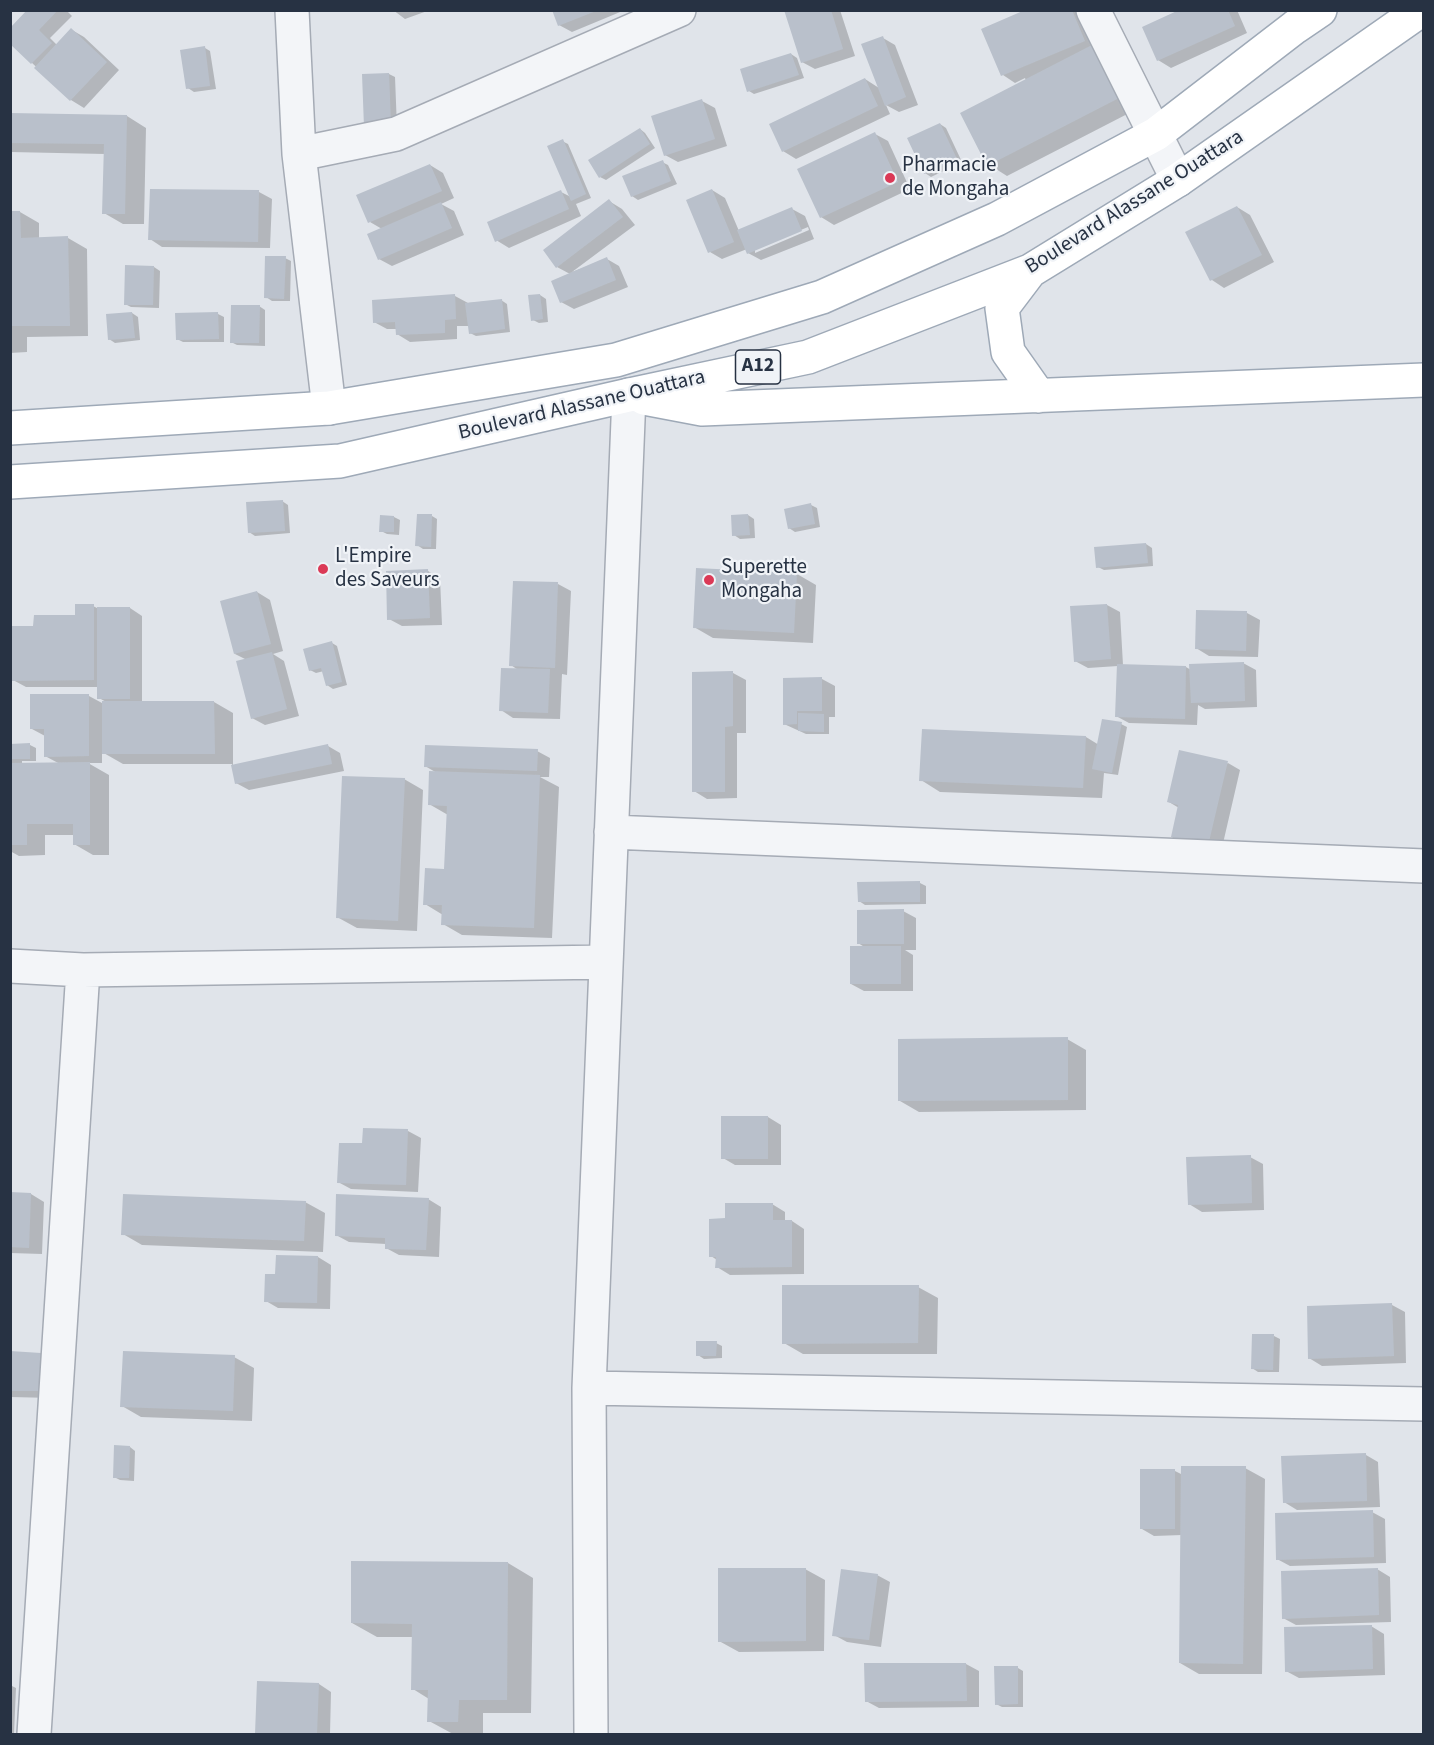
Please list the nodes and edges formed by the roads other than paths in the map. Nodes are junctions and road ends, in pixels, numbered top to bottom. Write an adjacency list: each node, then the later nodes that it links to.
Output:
1 (292, 10): 7 (street)
2 (679, 10): 7 (street)
3 (1093, 10): 6 (street)
4 (1320, 10): 6 (main road, Boulevard Alassane Ouattara / A12)
5 (1420, 10): 8 (main road, Boulevard Alassane Ouattara / A12)
6 (1156, 134): 8 (street); 10 (main road, Boulevard Alassane Ouattara / A12)
7 (299, 154): 14 (street)
8 (1178, 180): 9 (main road, Boulevard Alassane Ouattara / A12)
9 (1030, 271): 12 (main road, Boulevard Alassane Ouattara / A12); 13 (main road)
10 (616, 360): 12 (main road); 14 (main road, Boulevard Alassane Ouattara / A12)
11 (1424, 380): 13 (main road, A12)
12 (629, 395): 13 (main road, A12); 16 (main road, Boulevard Alassane Ouattara / A12); 17 (street)
13 (1038, 396)
14 (329, 408): 15 (main road, Boulevard Alassane Ouattara / A12)
15 (10, 428)
16 (10, 482)
17 (611, 832): 18 (street); 19 (street)
18 (1424, 866)
19 (606, 962): 21 (street); 22 (street)
20 (10, 966): 21 (street)
21 (83, 970): 24 (street)
22 (589, 1388): 23 (street); 25 (street)
23 (1424, 1404)
24 (34, 1734)
25 (591, 1734)

